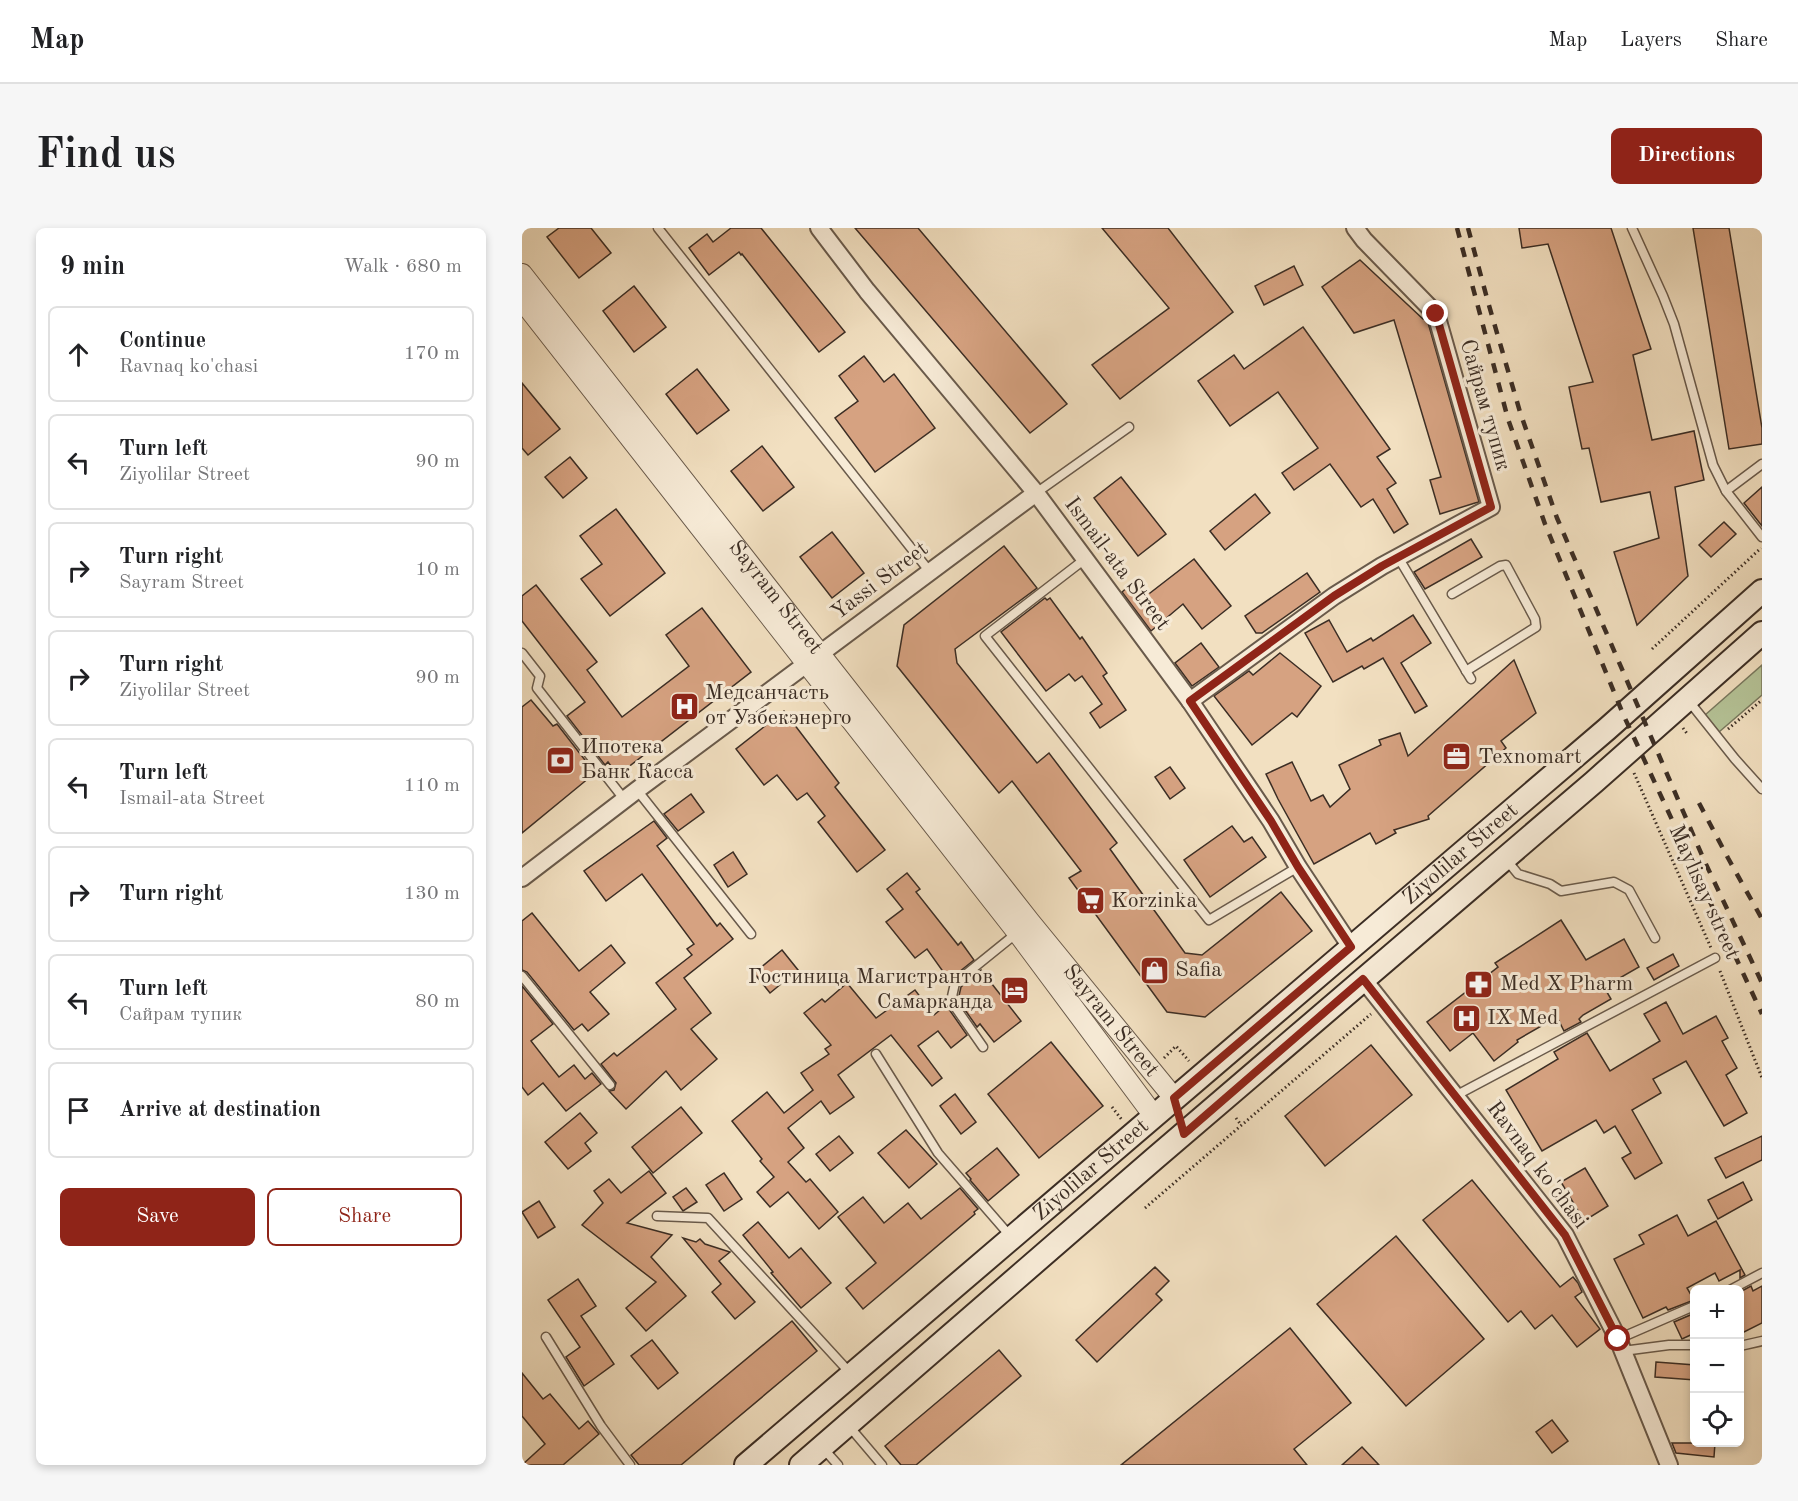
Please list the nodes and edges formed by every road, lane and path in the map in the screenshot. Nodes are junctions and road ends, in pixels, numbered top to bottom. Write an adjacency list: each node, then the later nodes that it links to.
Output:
1 (658, 228): 15 (lane)
2 (819, 228): 10 (street, Ismail-ata Street)
3 (1355, 228): 13 (street, Сайрам тупик)
4 (1632, 228): 9 (lane)
5 (522, 274): 21 (street, Sayram Street)
6 (522, 300): 21 (street, Sayram Street)
7 (1129, 426): 10 (lane)
8 (1762, 464): 9 (lane)
9 (1726, 491): 11 (lane)
10 (1036, 493): 14 (street, Ismail-ata Street); 15 (street, Yassi Street)
11 (1762, 537)
12 (1762, 547): 19 (path)
13 (1398, 557): 22 (lane); 26 (street)
14 (1085, 559): 26 (street, Ismail-ata Street); 32 (lane)
15 (930, 572): 21 (street, Yassi Street)
16 (1762, 591): 37 (main road, Ziyolilar Street)
17 (1452, 594): 22 (lane)
18 (1762, 633): 24 (main road, Ziyolilar Street)
19 (1652, 649)
20 (522, 653): 30 (lane)
21 (813, 659): 30 (street, Yassi Street); 34 (street, Sayram Street)
22 (1466, 670): 23 (lane)
23 (1471, 679)
24 (1688, 700): 27 (lane); 28 (main road, Ziyolilar Street)
25 (1762, 700): 27 (path)
26 (1190, 701): 32 (street, Ismail-ata Street)
27 (1718, 738): 29 (lane)
28 (1626, 754): 31 (main road, Ziyolilar Street); 38 (path, Maylisay street)
29 (1762, 789)
30 (630, 794): 33 (street, Yassi Street); 35 (lane)
31 (1505, 858): 36 (lane); 40 (main road, Ziyolilar Street)
32 (1298, 867): 37 (street, Ismail-ata Street)
33 (522, 878)
34 (1024, 927): 42 (lane); 49 (street, Sayram Street); 51 (street, Sayram Street)
35 (751, 934)
36 (1655, 938)
37 (1351, 947): 49 (main road, Ziyolilar Street)
38 (1715, 958): 46 (path, Maylisay street); 48 (lane)
39 (522, 976): 47 (lane)
40 (1363, 979): 41 (street, Ravnaq ko'chasi); 55 (main road, Ziyolilar Street)
41 (1383, 1004): 48 (street, Ravnaq ko'chasi); 54 (path)
42 (983, 1047)
43 (876, 1054): 58 (lane)
44 (1162, 1059): 45 (path)
45 (1189, 1061)
46 (1762, 1078)
47 (610, 1085)
48 (1455, 1096): 64 (street, Ravnaq ko'chasi)
49 (1174, 1098): 51 (main road, Ziyolilar Street); 55 (main road, Sayram Street)
50 (1119, 1106): 53 (path)
51 (1154, 1116): 55 (main road, Sayram Street); 58 (main road, Ziyolilar Street)
52 (1236, 1118): 54 (path)
53 (1124, 1122)
54 (1241, 1125): 56 (path)
55 (1184, 1134): 69 (main road, Ziyolilar Street)
56 (1144, 1208)
57 (657, 1216): 67 (lane)
58 (1012, 1238): 67 (main road, Ziyolilar Street)
59 (1762, 1272): 60 (lane)
60 (1739, 1285)
61 (1690, 1309): 64 (lane)
62 (546, 1337): 71 (lane)
63 (1762, 1341): 66 (lane)
64 (1620, 1345): 65 (lane); 76 (street, Ravnaq ko'chasi)
65 (1690, 1345)
66 (1744, 1345)
67 (851, 1375): 68 (main road, Ziyolilar Street)
68 (824, 1398): 69 (main road); 72 (main road, Ziyolilar Street)
69 (848, 1425): 70 (main road, Ziyolilar Street); 75 (lane)
70 (822, 1447): 73 (main road, Ziyolilar Street); 74 (lane)
71 (630, 1465)
72 (746, 1465)
73 (801, 1465)
74 (837, 1465)
75 (882, 1465)
76 (1669, 1465)

